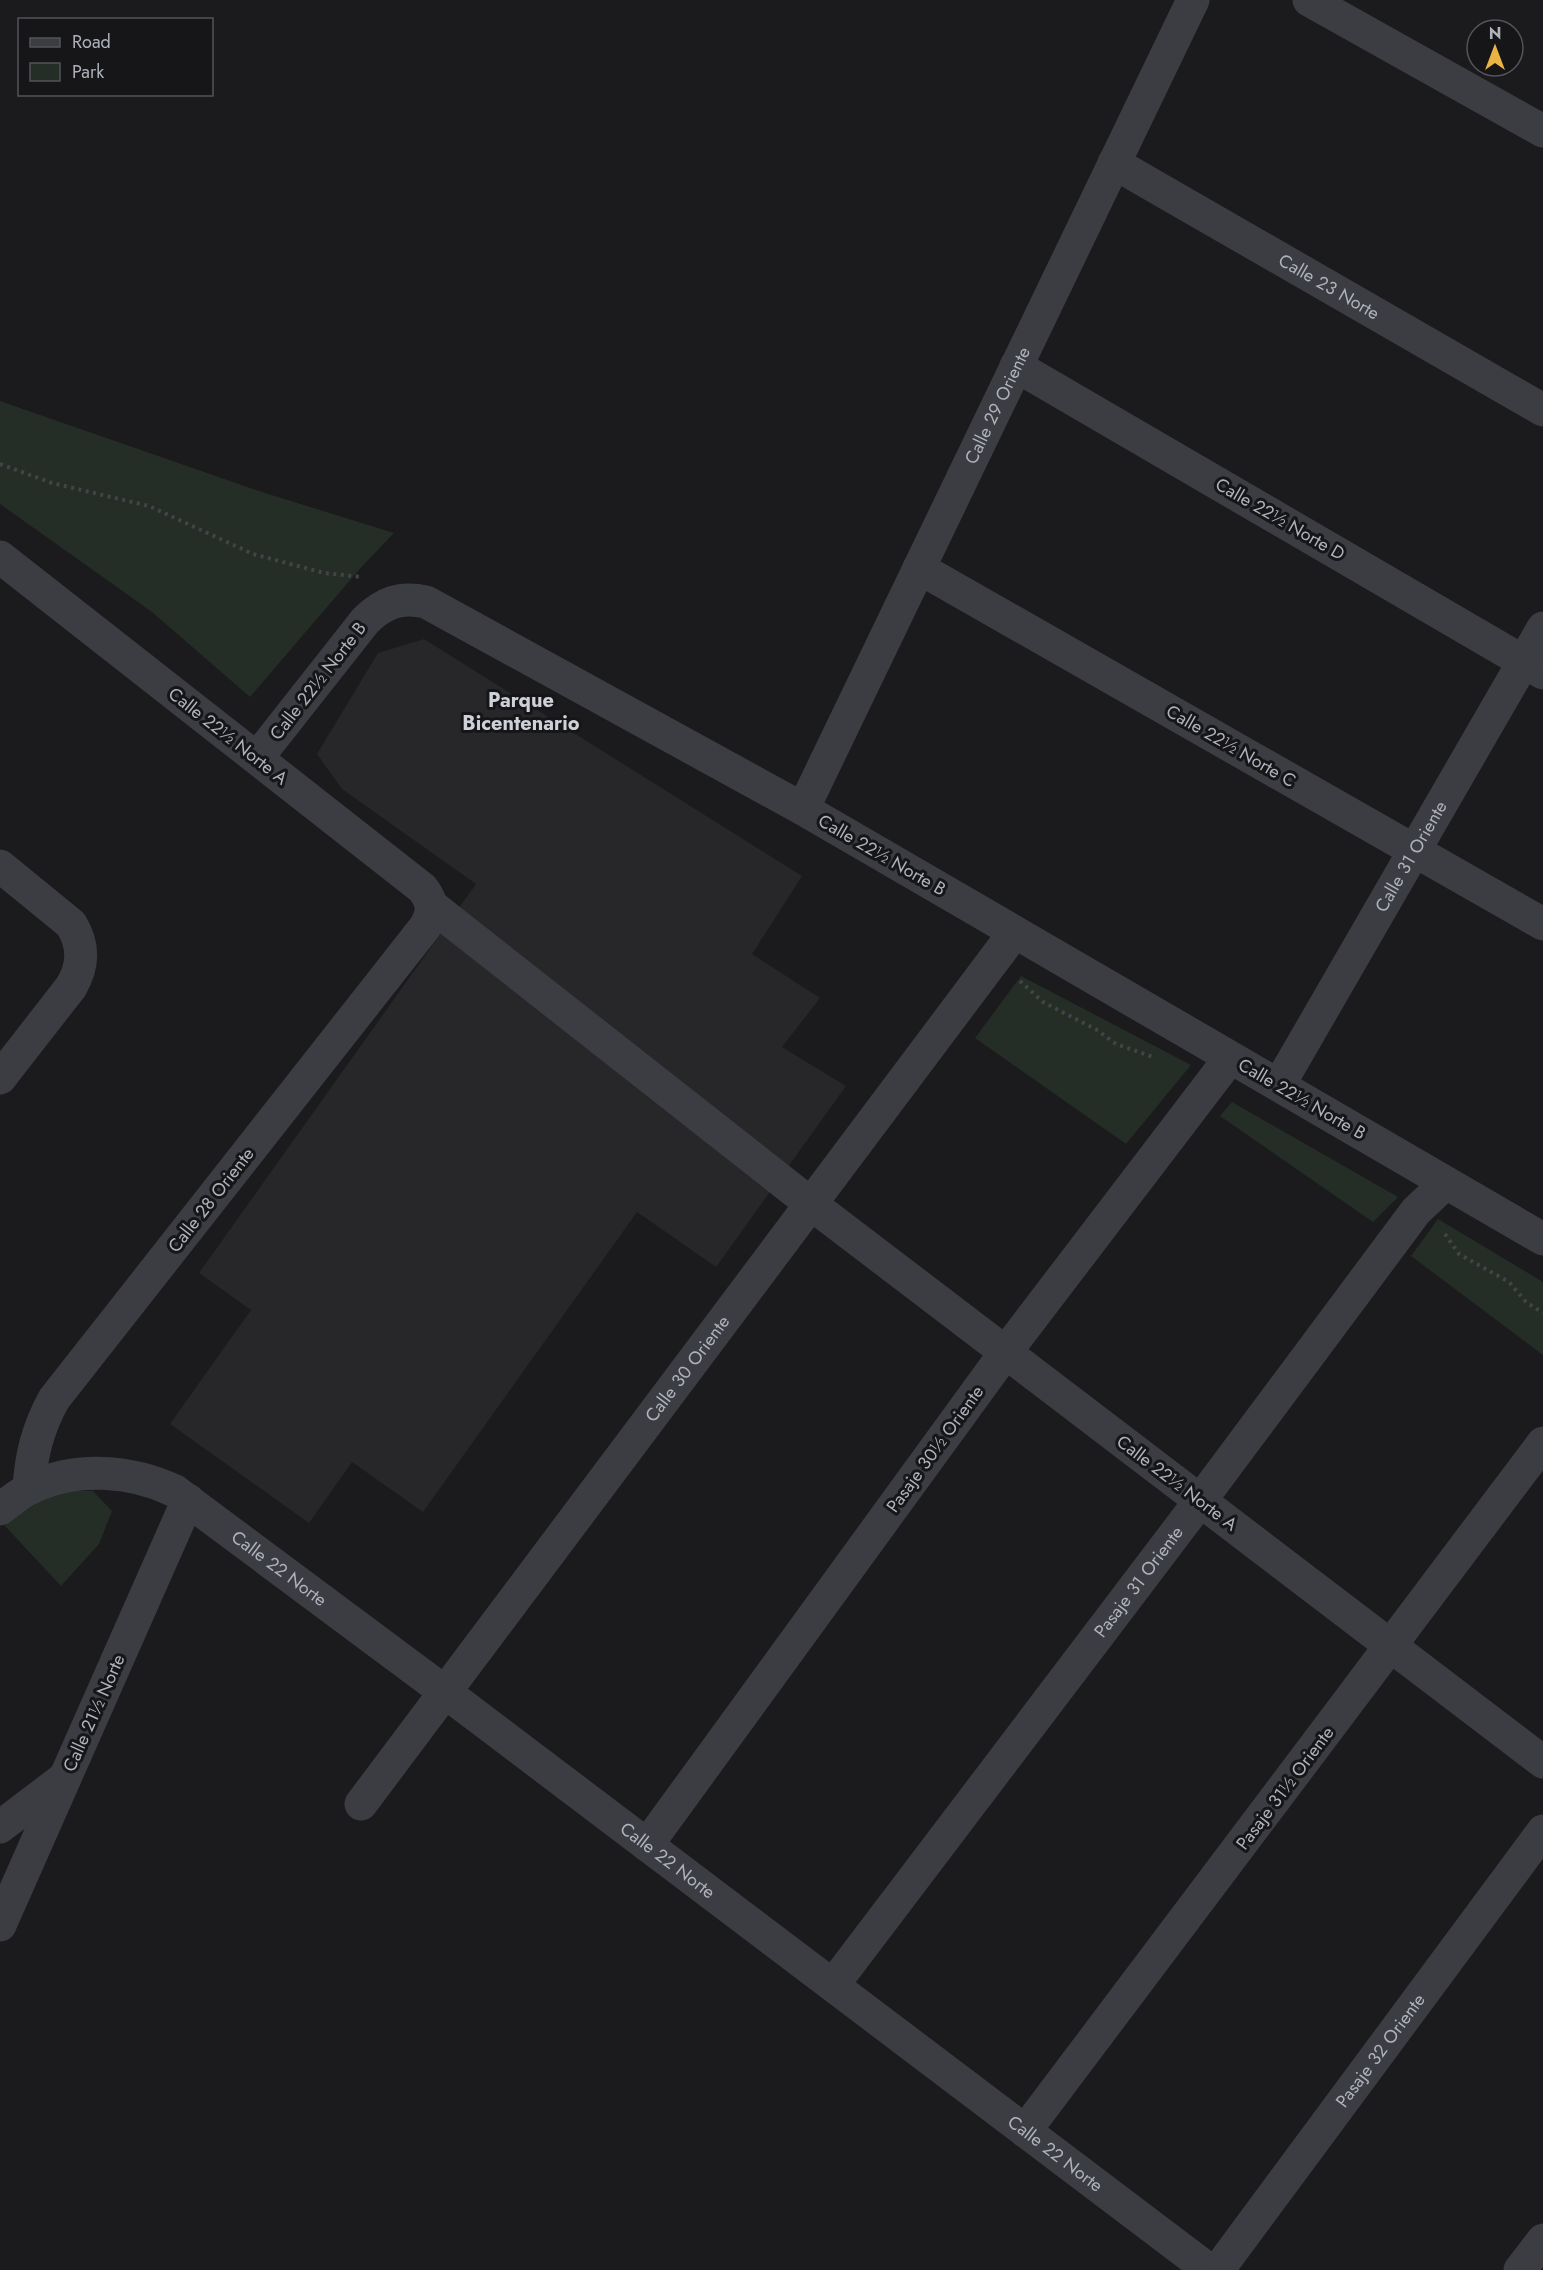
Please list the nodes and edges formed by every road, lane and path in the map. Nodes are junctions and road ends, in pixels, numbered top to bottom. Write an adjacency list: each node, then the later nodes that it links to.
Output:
1 (1193, 0): 4 (street, Calle 29 Oriente)
2 (1309, 0): 3 (street)
3 (1543, 131)
4 (1114, 163): 5 (street, Calle 29 Oriente); 6 (street, Calle 23 Norte)
5 (1017, 366): 9 (street, Calle 29 Oriente); 12 (street, Calle 22½ Norte D)
6 (1543, 410)
7 (0, 464): 10 (path)
8 (0, 557): 13 (street, Calle 22½ Norte A)
9 (919, 568): 14 (street, Calle 29 Oriente); 15 (street, Calle 22½ Norte C)
10 (401, 599): 13 (street, Calle 22½ Norte B); 14 (street, Calle 22½ Norte B)
11 (1543, 628): 12 (street, Calle 31 Oriente)
12 (1534, 667): 15 (street, Calle 31 Oriente)
13 (257, 758): 17 (street, Calle 22½ Norte A)
14 (803, 809): 19 (street, Calle 22½ Norte B)
15 (1415, 851): 18 (street, Calle 22½ Norte C); 23 (street, Calle 31 Oriente)
16 (0, 866): 22 (street)
17 (429, 917): 25 (street, Calle 22½ Norte A); 31 (street, Calle 28 Oriente)
18 (1543, 924)
19 (1005, 945): 20 (street, Calle 22½ Norte B); 21 (path); 25 (street, Calle 30 Oriente)
20 (1230, 1058): 23 (street, Calle 22½ Norte B); 29 (street, Pasaje 30½ Oriente)
21 (1160, 1060)
22 (0, 1078)
23 (1279, 1085): 24 (street, Calle 22½ Norte B)
24 (1446, 1183): 26 (street, Pasaje 31 Oriente); 27 (street, Calle 22½ Norte B)
25 (811, 1204): 29 (street, Calle 22½ Norte A); 36 (street, Calle 30 Oriente)
26 (1416, 1211): 28 (path); 33 (street, Pasaje 31 Oriente)
27 (1543, 1239)
28 (1543, 1313)
29 (1005, 1353): 33 (street, Calle 22½ Norte A); 42 (street, Pasaje 30½ Oriente)
30 (1543, 1443): 35 (street, Pasaje 31½ Oriente)
31 (29, 1488): 32 (street, Calle 22 Norte); 34 (street)
32 (188, 1500): 36 (street, Calle 22 Norte); 38 (street, Calle 21½ Norte)
33 (1200, 1502): 35 (street, Calle 22½ Norte A); 44 (street, Pasaje 31 Oriente)
34 (0, 1509)
35 (1392, 1647): 37 (street, Calle 22½ Norte A); 45 (street, Pasaje 31½ Oriente)
36 (445, 1692): 39 (street, Calle 30 Oriente); 42 (street, Calle 22 Norte)
37 (1543, 1762)
38 (66, 1777): 40 (street); 43 (street, Calle 21½ Norte)
39 (361, 1804)
40 (0, 1827)
41 (1543, 1831): 48 (street, Pasaje 32 Oriente)
42 (647, 1845): 44 (street, Calle 22 Norte)
43 (0, 1925)
44 (833, 1985): 45 (street, Calle 22 Norte)
45 (1025, 2131): 47 (street, Calle 22 Norte)
46 (1543, 2240): 49 (street)
47 (1209, 2270)
48 (1218, 2270)
49 (1520, 2270)

